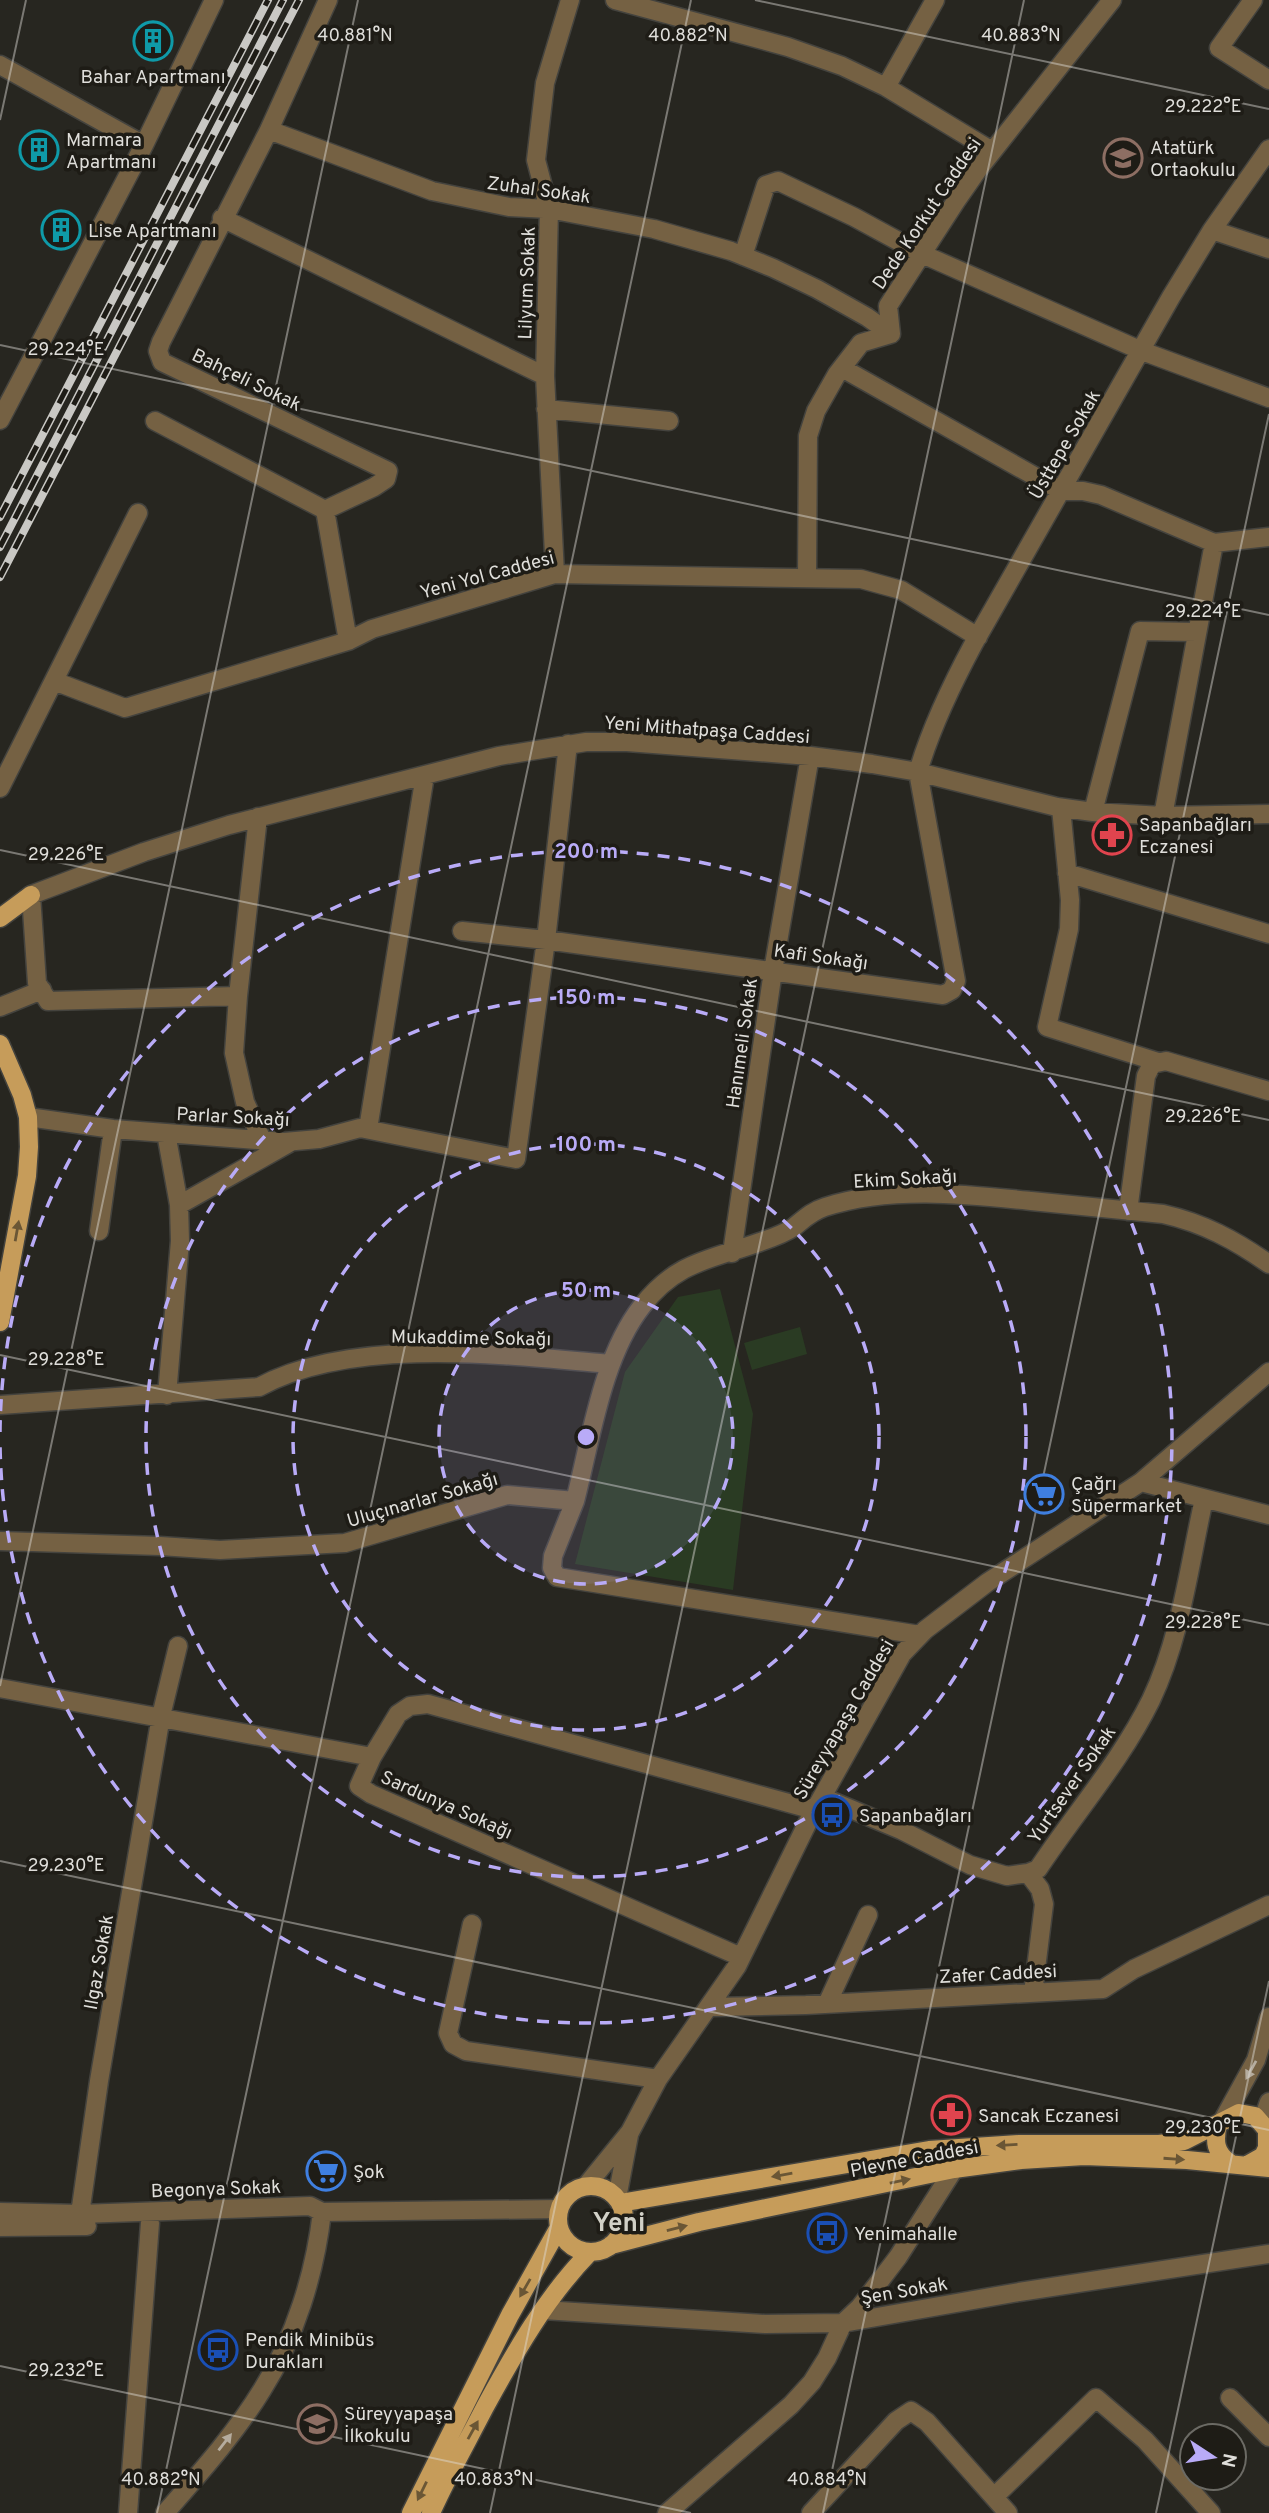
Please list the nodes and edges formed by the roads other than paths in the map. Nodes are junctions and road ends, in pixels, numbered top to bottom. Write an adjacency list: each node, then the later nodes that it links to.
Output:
1 (214, 0): 12 (street)
2 (328, 0): 11 (street)
3 (570, 0): 15 (street, Lilyum Sokak)
4 (615, 0): 10 (street)
5 (935, 0): 10 (street)
6 (1112, 0): 14 (street, Dede Korkut Caddesi)
7 (1253, 0): 9 (street)
8 (0, 65): 12 (street)
9 (1269, 80)
10 (886, 87): 14 (street)
11 (269, 130): 15 (street, Zuhal Sokak); 16 (street)
12 (144, 145): 27 (street)
13 (1269, 149): 17 (street, Üsttepe Sokak)
14 (992, 151): 19 (street, Dede Korkut Caddesi)
15 (549, 209): 20 (street, Zuhal Sokak); 24 (street, Lilyum Sokak)
16 (222, 218): 24 (street); 31 (street, Bahçeli Sokak)
17 (1212, 230): 18 (street); 22 (street, Üsttepe Sokak)
18 (1269, 249)
19 (922, 254): 20 (street); 21 (street, Dede Korkut Caddesi); 22 (street)
20 (743, 256): 21 (street, Zuhal Sokak)
21 (891, 334): 23 (street)
22 (1142, 351): 25 (street); 30 (street, Üsttepe Sokak)
23 (842, 368): 30 (street); 36 (street)
24 (545, 376): 26 (street, Lilyum Sokak)
25 (1269, 398)
26 (546, 410): 29 (street); 35 (street, Lilyum Sokak)
27 (0, 420)
28 (155, 421): 31 (street)
29 (669, 421)
30 (1060, 492): 34 (street); 38 (street, Üsttepe Sokak)
31 (325, 510): 39 (street)
32 (138, 513): 40 (street)
33 (1269, 537): 34 (street)
34 (1214, 543): 37 (street)
35 (555, 574): 36 (street, Yeni Yol Caddesi); 39 (street, Yeni Yol Caddesi)
36 (807, 578): 38 (street, Yeni Yol Caddesi)
37 (1196, 632): 47 (street); 49 (street)
38 (978, 637): 43 (street, Üsttepe Sokak)
39 (348, 641): 40 (street, Yeni Yol Caddesi)
40 (54, 681): 45 (street)
41 (568, 744): 42 (street, Yeni Mithatpaşa Caddesi); 44 (street, Yeni Mithatpaşa Caddesi); 57 (street)
42 (810, 756): 43 (street, Yeni Mithatpaşa Caddesi); 58 (street, Hanımeli Sokak)
43 (918, 772): 46 (street, Yeni Mithatpaşa Caddesi); 58 (street, Kafi Sokağı)
44 (425, 775): 50 (street, Yeni Mithatpaşa Caddesi); 68 (street)
45 (0, 788)
46 (1060, 808): 47 (street, Yeni Mithatpaşa Caddesi); 51 (street)
47 (1093, 812): 49 (street, Yeni Mithatpaşa Caddesi)
48 (1269, 814): 49 (street, Yeni Mithatpaşa Caddesi)
49 (1163, 816)
50 (258, 817): 52 (street, Yeni Mithatpaşa Caddesi); 60 (street)
51 (1067, 873): 56 (street); 64 (street)
52 (31, 895): 53 (main road); 54 (main road); 59 (street)
53 (0, 910)
54 (0, 918)
55 (462, 931): 57 (street, Kafi Sokağı)
56 (1269, 934)
57 (546, 940): 58 (street, Kafi Sokağı); 68 (street, Parlar Sokağı)
58 (773, 971): 75 (street, Hanımeli Sokak)
59 (41, 990): 60 (street); 61 (street)
60 (238, 996): 70 (street)
61 (0, 1007)
62 (0, 1044): 63 (main road)
63 (4, 1061): 66 (main road)
64 (1158, 1062): 65 (street); 73 (street)
65 (1269, 1091)
66 (28, 1117): 67 (street, Parlar Sokağı); 77 (main road, one-way to 66)
67 (113, 1129): 69 (street, Parlar Sokağı); 74 (street)
68 (368, 1129): 71 (street, Parlar Sokağı)
69 (166, 1133): 70 (street, Parlar Sokağı); 72 (street)
70 (262, 1140): 71 (street, Parlar Sokağı)
71 (290, 1142): 72 (street)
72 (178, 1205): 80 (street)
73 (1128, 1211): 75 (street, Ekim Sokağı); 76 (street, Ekim Sokağı)
74 (99, 1231)
75 (732, 1252): 78 (street, Ekim Sokağı)
76 (1269, 1264)
77 (0, 1322)
78 (610, 1364): 80 (street, Mukaddime Sokağı); 84 (street, Ekim Sokağı)
79 (1269, 1372): 82 (street, Süreyyapaşa Caddesi)
80 (167, 1395): 81 (street, Mukaddime Sokağı)
81 (0, 1405)
82 (1141, 1482): 83 (street); 87 (street, Süreyyapaşa Caddesi)
83 (1203, 1499): 85 (street); 93 (street, Yurtsever Sokak)
84 (575, 1501): 86 (street, Uluçınarlar Sokağı); 87 (street)
85 (1269, 1515)
86 (0, 1541)
87 (920, 1635): 92 (street, Süreyyapaşa Caddesi)
88 (178, 1646): 90 (street, Ilgaz Sokak)
89 (0, 1688): 90 (street, Sardunya Sokağı)
90 (161, 1716): 91 (street, Sardunya Sokağı); 115 (street, Ilgaz Sokak)
91 (372, 1757): 92 (street); 97 (street, Sardunya Sokağı)
92 (818, 1803): 93 (street); 97 (street, Süreyyapaşa Caddesi)
93 (1028, 1873): 98 (street)
94 (1269, 1905): 98 (street, Zafer Caddesi)
95 (868, 1915): 99 (street)
96 (472, 1924): 102 (street)
97 (741, 1957): 100 (street, Süreyyapaşa Caddesi)
98 (1033, 1993): 99 (street, Zafer Caddesi)
99 (827, 2004): 100 (street, Zafer Caddesi)
100 (710, 2007): 102 (street, Süreyyapaşa Caddesi)
101 (1269, 2017): 104 (street, one-way to 104)
102 (657, 2079): 106 (street, Süreyyapaşa Caddesi)
103 (1269, 2102): 105 (street)
104 (1221, 2122): 105 (main road); 107 (main road); 111 (main road, Plevne Caddesi, one-way to 111)
105 (1266, 2128): 107 (main road)
106 (630, 2132): 110 (street); 111 (street)
107 (1239, 2164): 108 (main road, Plevne Caddesi); 109 (main road, Plevne Caddesi, one-way to 107)
108 (1269, 2168)
109 (954, 2169): 119 (main road, Plevne Caddesi, one-way to 109); 123 (street)
110 (586, 2186): 111 (main road); 112 (main road)
111 (619, 2200): 119 (main road)
112 (559, 2209): 114 (street, Begonya Sokak); 118 (main road)
113 (0, 2212): 115 (street, Begonya Sokak)
114 (322, 2212): 115 (street, Begonya Sokak); 116 (street); 128 (street, one-way to 114)
115 (80, 2214)
116 (150, 2223): 117 (street); 127 (street)
117 (0, 2227)
118 (558, 2229): 120 (main road); 129 (main road, one-way to 129)
119 (611, 2245): 120 (main road)
120 (590, 2252): 122 (main road)
121 (1269, 2254): 123 (street, Şen Sokak)
122 (542, 2310): 123 (street, Şen Sokak); 130 (main road, one-way to 122)
123 (843, 2323): 131 (street)
124 (1230, 2398): 125 (street)
125 (1269, 2437)
126 (995, 2496): 132 (street); 133 (street); 134 (street)
127 (128, 2513)
128 (165, 2513)
129 (411, 2513)
130 (431, 2513)
131 (667, 2513)
132 (811, 2513)
133 (1008, 2513)
134 (1211, 2513)

